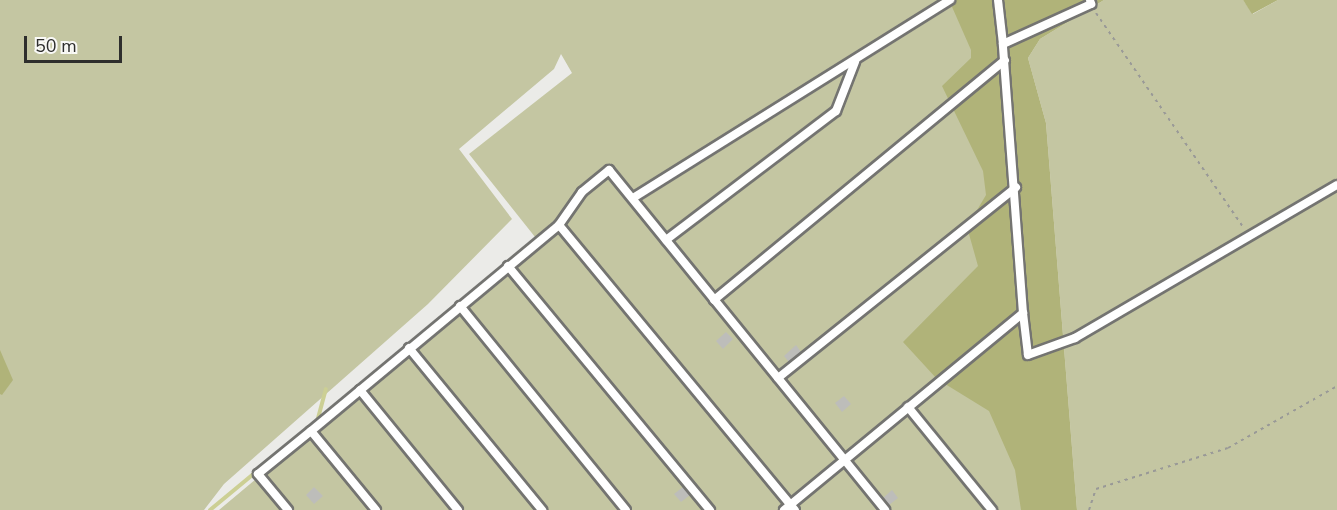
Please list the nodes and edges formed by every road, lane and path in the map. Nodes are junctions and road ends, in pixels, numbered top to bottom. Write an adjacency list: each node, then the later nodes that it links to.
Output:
1 (950, 0): 6 (lane)
2 (998, 0): 4 (lane)
3 (1091, 2): 4 (lane); 11 (path)
4 (1003, 44): 5 (lane)
5 (1005, 60): 8 (lane); 14 (lane)
6 (855, 62): 9 (lane); 12 (lane)
7 (1337, 185): 11 (lane)
8 (1016, 187): 16 (lane); 18 (lane)
9 (633, 198): 10 (lane); 12 (lane)
10 (559, 225): 13 (lane); 24 (lane)
11 (1249, 235): 16 (lane)
12 (666, 240): 14 (lane)
13 (508, 266): 15 (lane); 30 (lane)
14 (714, 300): 18 (lane)
15 (460, 306): 17 (lane); 29 (lane)
16 (1023, 313): 21 (lane)
17 (409, 348): 20 (lane); 28 (lane)
18 (778, 378): 23 (lane)
19 (1337, 386): 33 (path)
20 (360, 390): 22 (lane); 27 (lane)
21 (908, 407): 23 (lane); 32 (lane)
22 (310, 431): 25 (lane); 26 (lane)
23 (843, 459): 24 (lane); 31 (lane)
24 (790, 508)
25 (288, 510)
26 (376, 510)
27 (458, 510)
28 (542, 510)
29 (626, 510)
30 (710, 510)
31 (885, 510)
32 (992, 510)
33 (1089, 510)

